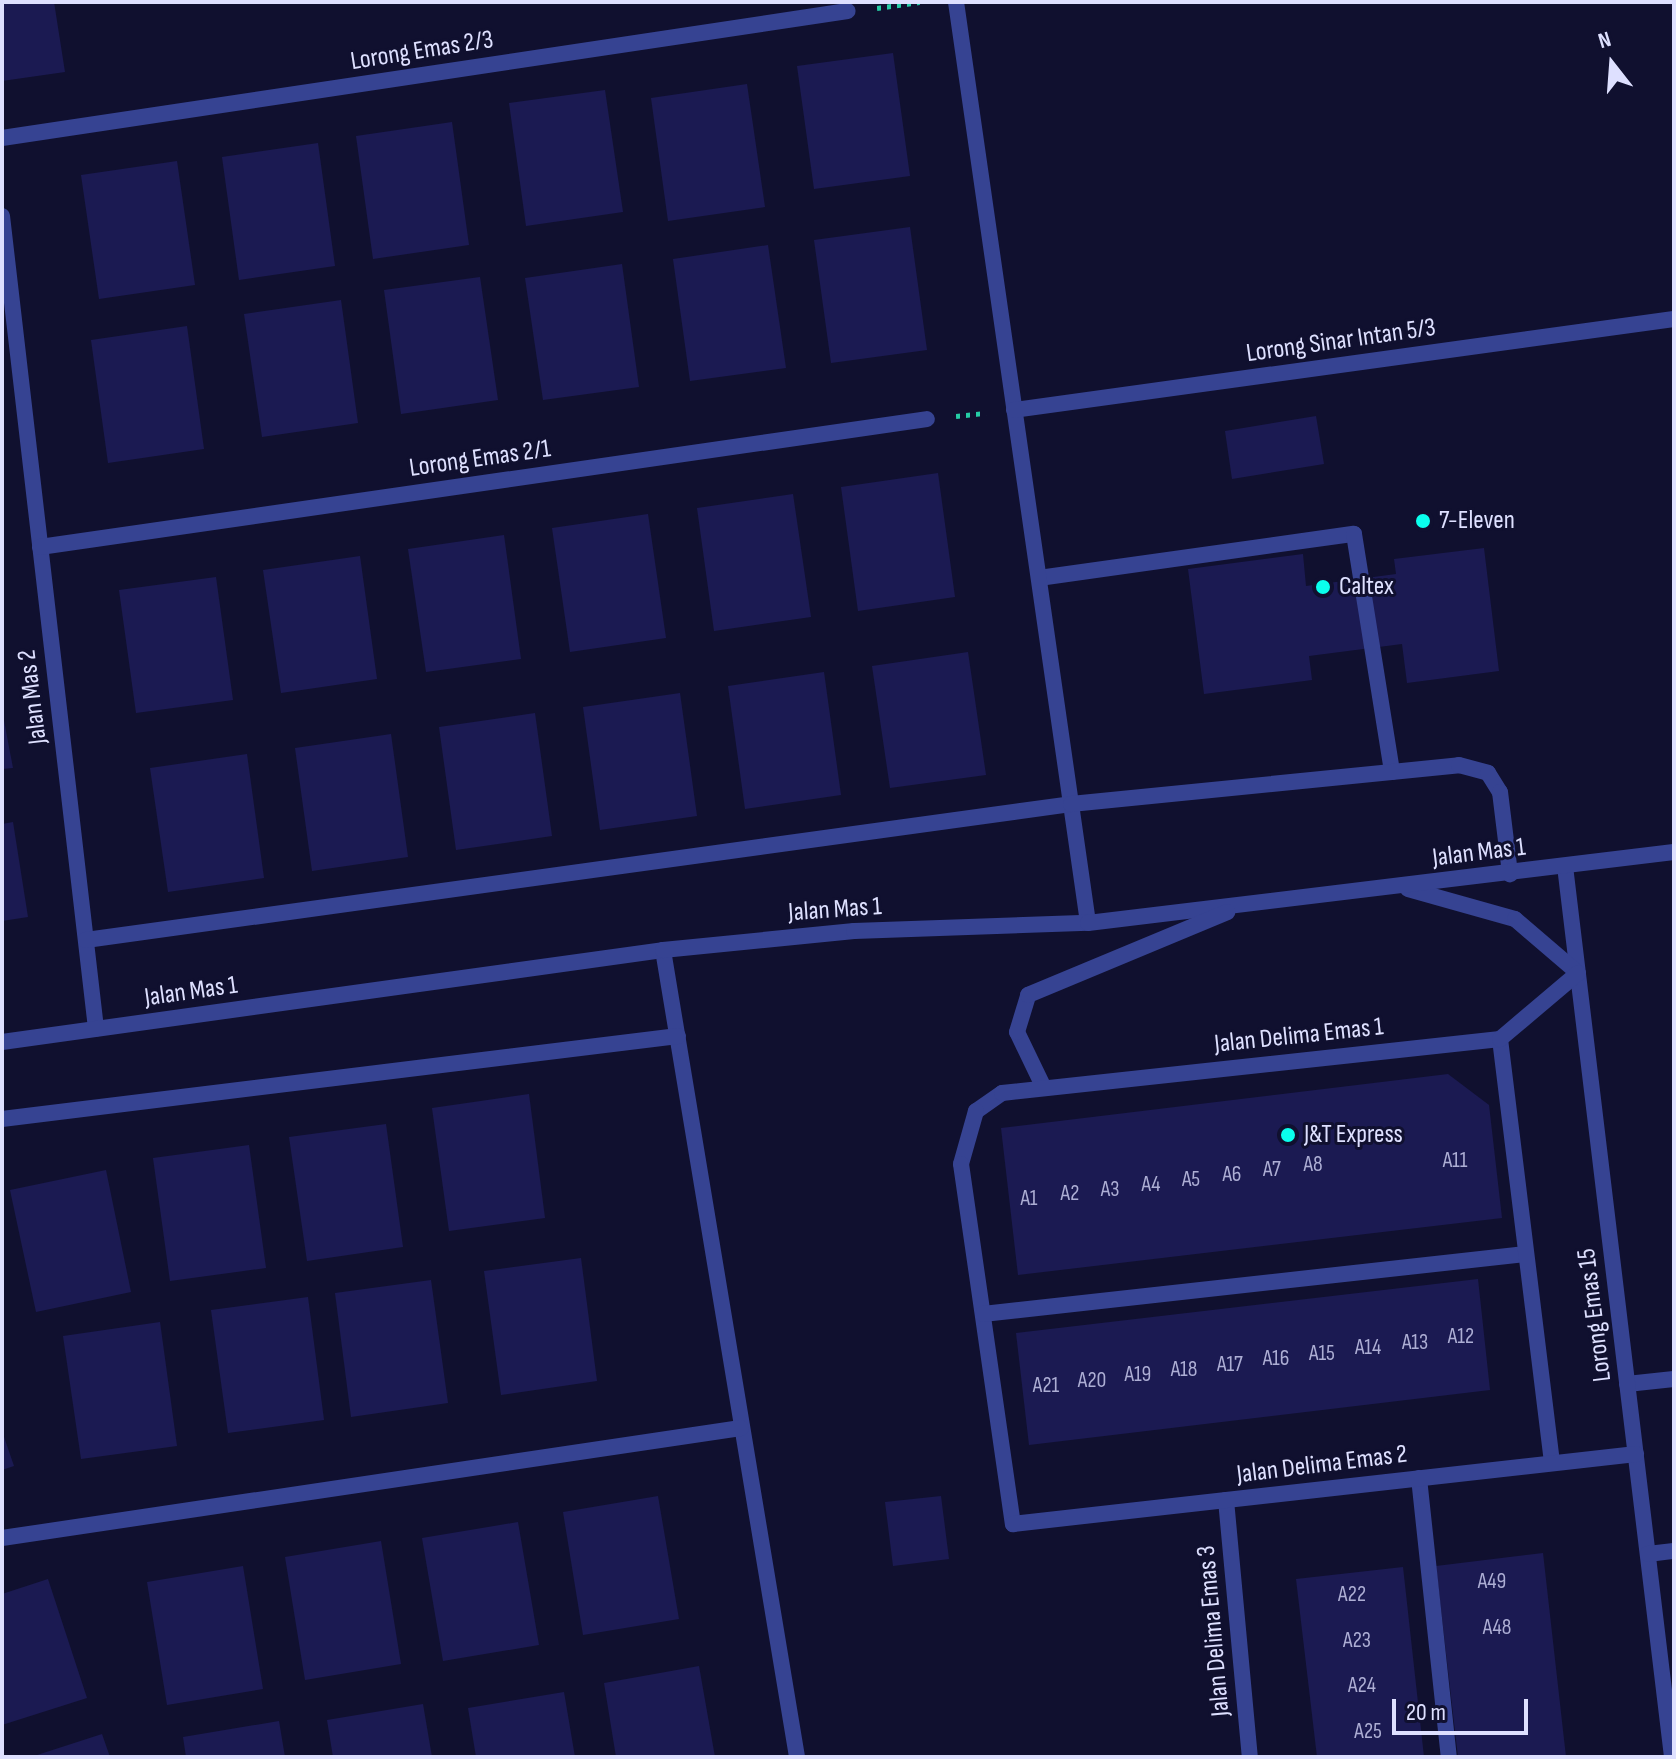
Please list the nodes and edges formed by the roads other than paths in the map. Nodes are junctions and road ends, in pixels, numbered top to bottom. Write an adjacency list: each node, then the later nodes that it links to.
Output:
1 (956, 2): 6 (street)
2 (848, 11): 3 (street, Lorong Emas 2/3)
3 (2, 138)
4 (2, 216): 8 (street, Jalan Mas 2)
5 (1674, 319): 6 (street, Lorong Sinar Intan 5/3)
6 (1014, 410): 9 (street)
7 (927, 419): 8 (street, Lorong Emas 2/1)
8 (40, 547): 18 (street, Jalan Mas 2)
9 (1039, 578): 10 (street); 11 (street)
10 (1392, 772): 11 (street); 14 (street)
11 (1071, 804): 17 (street); 18 (street)
12 (1674, 852): 13 (street, Jalan Mas 1)
13 (1565, 866): 14 (street, Jalan Mas 1); 20 (street, Lorong Emas 15)
14 (1510, 874): 15 (street, Jalan Mas 1)
15 (1397, 886): 16 (street, Jalan Mas 1); 20 (street)
16 (1243, 905): 17 (street, Jalan Mas 1); 25 (street)
17 (1088, 923): 19 (street, Jalan Mas 1)
18 (86, 940): 21 (street, Jalan Mas 2)
19 (663, 950): 21 (street, Jalan Mas 1); 22 (street)
20 (1578, 973): 23 (street); 30 (street, Lorong Emas 15)
21 (96, 1029): 24 (street, Jalan Mas 1)
22 (678, 1036): 26 (street); 31 (street)
23 (1500, 1039): 25 (street, Jalan Delima Emas 1); 27 (street)
24 (2, 1042)
25 (1044, 1088): 28 (street, Jalan Delima Emas 1)
26 (2, 1119)
27 (1526, 1254): 28 (street); 33 (street)
28 (983, 1314): 35 (street, Jalan Delima Emas 2)
29 (1674, 1379): 30 (street)
30 (1627, 1384): 32 (street, Lorong Emas 15)
31 (741, 1428): 36 (street); 40 (street)
32 (1636, 1454): 33 (street, Jalan Delima Emas 2); 38 (street, Lorong Emas 15)
33 (1552, 1463): 34 (street, Jalan Delima Emas 2)
34 (1419, 1478): 35 (street, Jalan Delima Emas 2); 42 (street)
35 (1226, 1500): 41 (street, Jalan Delima Emas 3)
36 (2, 1538)
37 (1674, 1551): 38 (street)
38 (1648, 1554): 39 (street, Lorong Emas 15)
39 (1671, 1726): 43 (street, Lorong Emas 15)
40 (797, 1757)
41 (1250, 1757)
42 (1449, 1757)
43 (1672, 1757)

